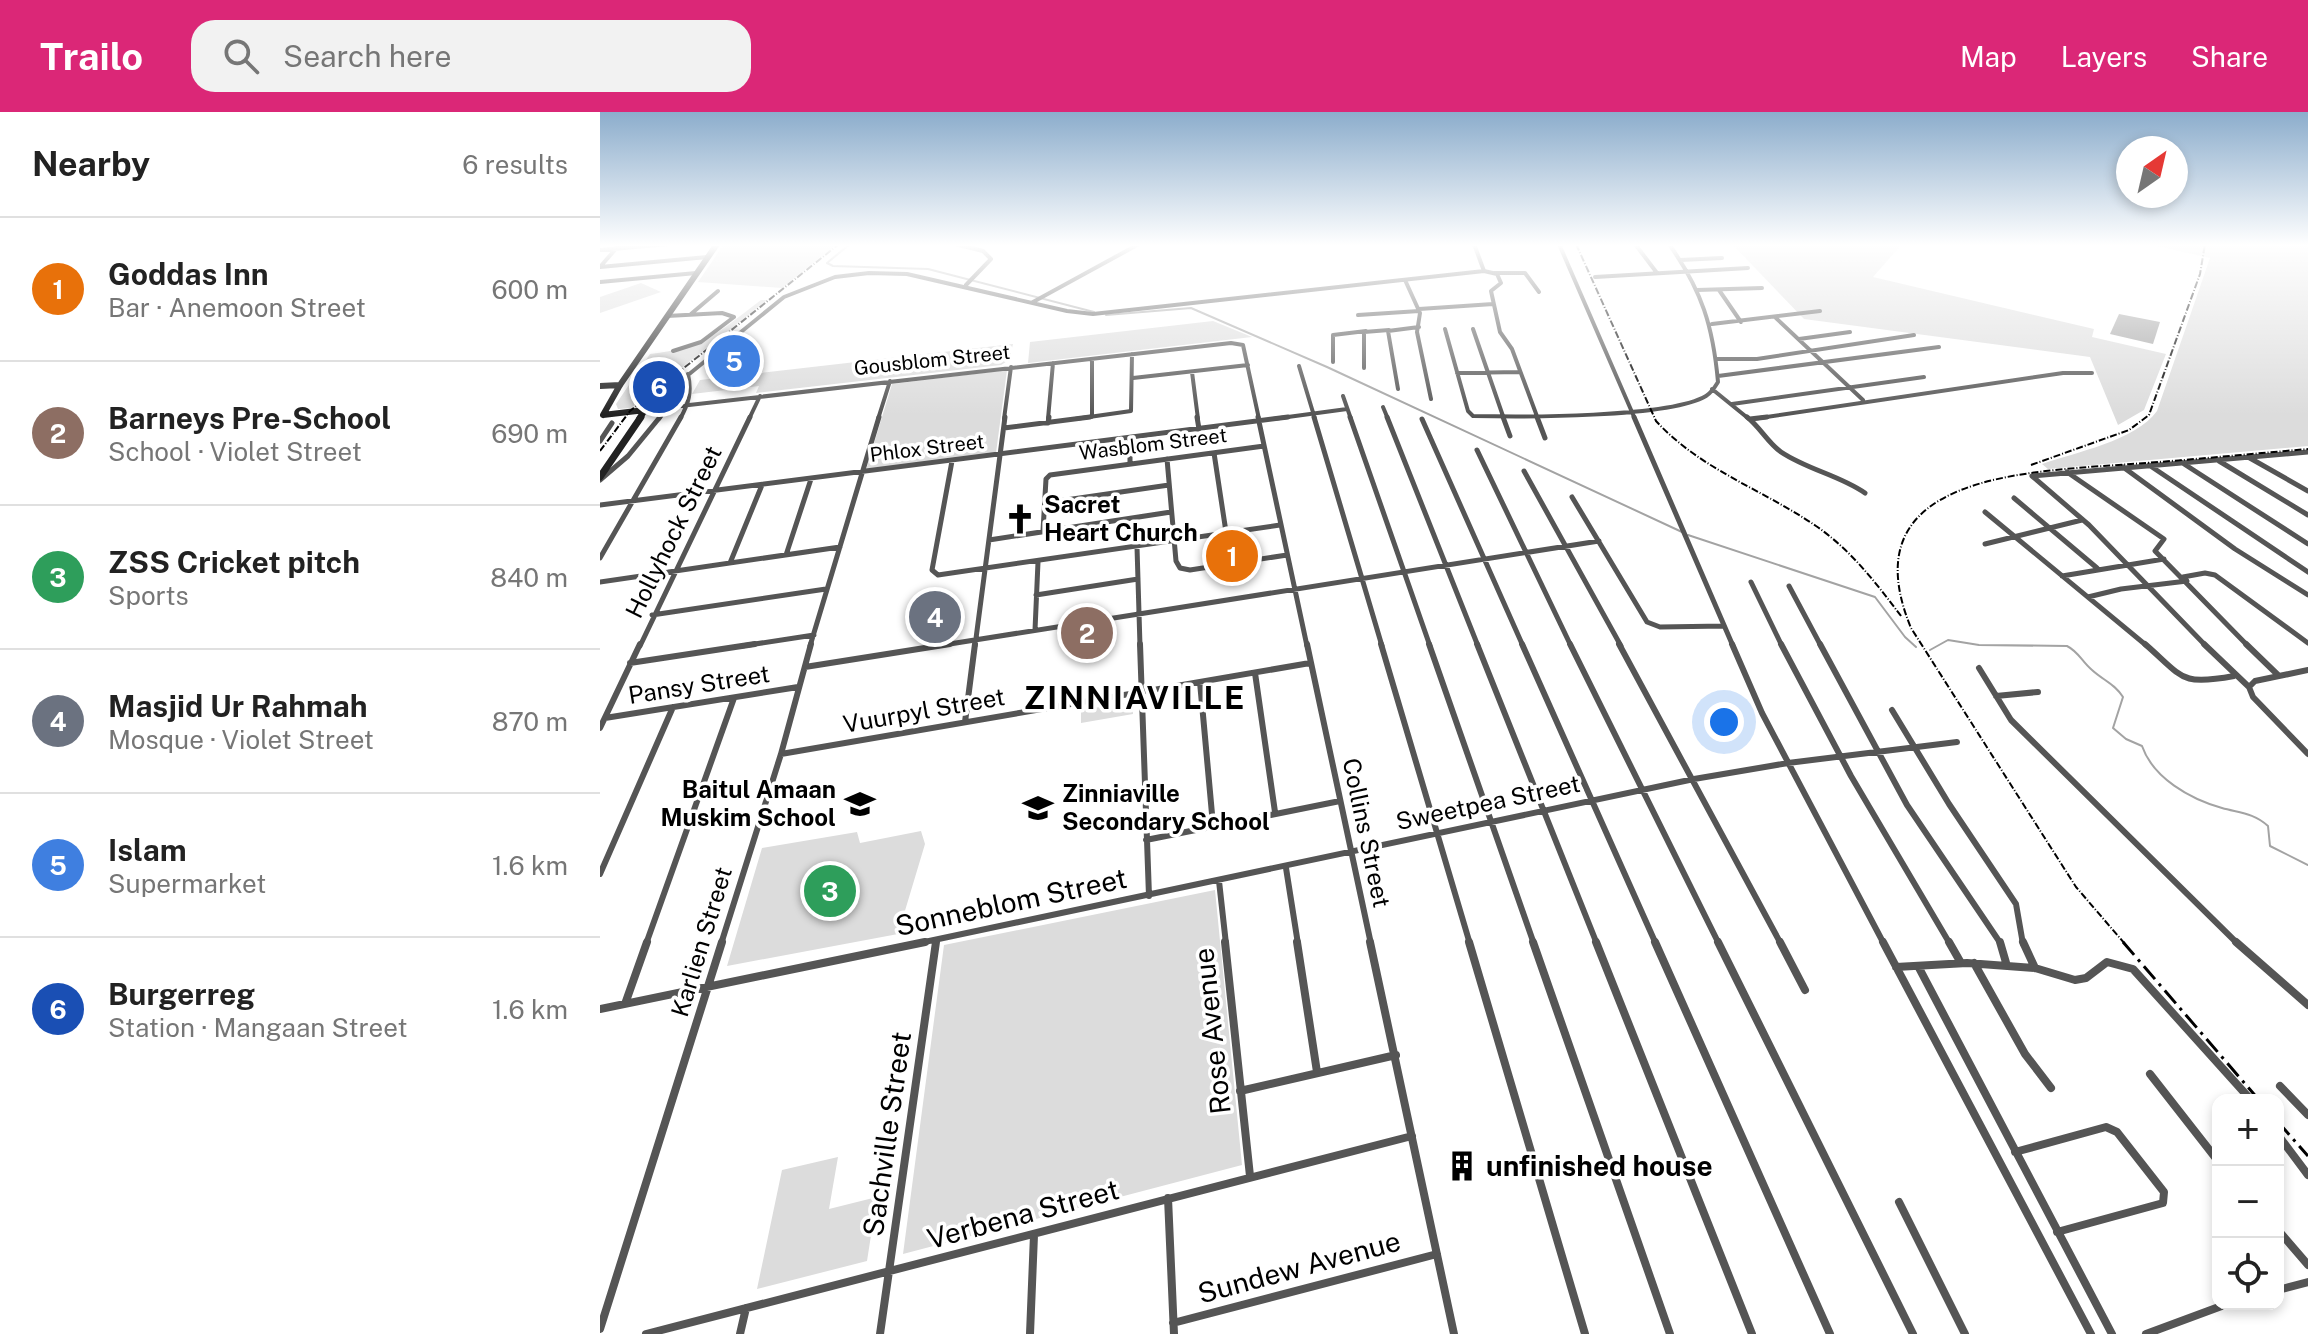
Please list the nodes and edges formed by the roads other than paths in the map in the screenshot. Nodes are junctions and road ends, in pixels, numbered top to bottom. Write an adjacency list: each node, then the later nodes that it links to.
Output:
1 (677, 301): 16 (street)
2 (706, 301): 14 (street)
3 (779, 301): 47 (street)
4 (1028, 301): 10 (street)
5 (1212, 301): 10 (street)
6 (1415, 301): 12 (street)
7 (1584, 301): 67 (street)
8 (1702, 301): 19 (street)
9 (1727, 301): 18 (street)
10 (1032, 302)
11 (1493, 304): 12 (street); 43 (street)
12 (1419, 310): 15 (street); 20 (street)
13 (1820, 311): 17 (street)
14 (691, 314): 16 (street); 30 (street)
15 (1358, 315)
16 (667, 316): 52 (street)
17 (1776, 318): 18 (street); 27 (street)
18 (1741, 322): 19 (street)
19 (1712, 324): 34 (street)
20 (1419, 327): 23 (street); 60 (street)
21 (1445, 329): 44 (street)
22 (1473, 329): 45 (street)
23 (1389, 330): 24 (street); 55 (street)
24 (1366, 331): 35 (street); 41 (street)
25 (1850, 332): 27 (street)
26 (1914, 335): 31 (street)
27 (1799, 339): 31 (street)
28 (1239, 343): 32 (street, Gousblom Street); 38 (street, Collins Street)
29 (1939, 347): 36 (street)
30 (673, 351)
31 (1813, 351): 34 (street); 36 (street)
32 (1132, 354): 33 (street, Gousblom Street); 50 (street)
33 (1092, 359): 37 (street, Gousblom Street); 73 (street)
34 (1716, 359): 48 (street)
35 (1333, 362)
36 (1825, 362): 48 (street); 54 (street)
37 (1053, 363): 40 (street, Gousblom Street); 78 (street)
38 (1248, 365): 42 (street); 76 (street, Collins Street)
39 (1299, 366): 69 (street)
40 (1011, 367): 51 (street, Gousblom Street); 79 (street)
41 (1364, 368)
42 (1192, 372): 50 (street); 80 (street)
43 (1520, 372): 45 (street); 72 (street)
44 (1457, 373): 45 (street); 71 (street)
45 (1489, 373): 71 (street)
46 (2092, 373): 61 (street)
47 (688, 374): 62 (street); 68 (street)
48 (1718, 376): 56 (street)
49 (1924, 377): 54 (street)
50 (1133, 378): 73 (street)
51 (890, 381): 58 (street, Gousblom Street); 99 (street, Karlien Street)
52 (620, 385): 53 (street); 57 (street)
53 (600, 387): 57 (street)
54 (1852, 387): 61 (street); 63 (street)
55 (1398, 389)
56 (1712, 389): 63 (street); 67 (street)
57 (614, 395): 70 (street)
58 (760, 396): 62 (street, Gousblom Street); 105 (street, Hollyhock Street)
59 (1343, 396): 66 (street)
60 (1431, 399)
61 (1863, 400): 75 (street)
62 (688, 404): 64 (street, Gousblom Street); 110 (street)
63 (1732, 404): 75 (street)
64 (667, 407): 68 (street, Gousblom Street); 101 (street)
65 (1383, 407): 139 (street)
66 (1347, 409): 69 (street, Phlox Street); 143 (street)
67 (1630, 409): 72 (street); 160 (street)
68 (645, 410): 70 (street, Gousblom Street); 101 (street)
69 (1311, 414): 76 (street, Phlox Street); 147 (street)
70 (602, 415)
71 (1502, 416): 72 (street); 81 (street)
72 (1536, 416): 83 (street)
73 (1092, 417): 78 (street)
74 (1422, 419): 134 (street)
75 (1750, 419): 107 (street)
76 (1259, 422): 80 (street, Phlox Street); 85 (street, Collins Street)
77 (612, 423): 84 (street)
78 (1048, 423): 79 (street)
79 (1004, 428): 89 (street)
80 (1199, 429): 82 (street, Phlox Street)
81 (1510, 436)
82 (1130, 438): 89 (street, Phlox Street); 95 (street)
83 (1545, 438)
84 (600, 441)
85 (1264, 446): 88 (street, Wasblom Street); 117 (street, Collins Street)
86 (1477, 450): 130 (street)
87 (2308, 452): 90 (street)
88 (1214, 453): 91 (street, Wasblom Street); 120 (street)
89 (1000, 455): 93 (street, Phlox Street); 122 (street)
90 (2247, 457): 92 (street); 106 (street)
91 (1167, 459): 95 (street, Wasblom Street); 104 (street)
92 (2217, 460): 94 (street); 115 (street)
93 (952, 461): 99 (street, Phlox Street); 141 (street)
94 (2181, 462): 96 (street); 126 (street)
95 (1130, 463): 111 (street, Wasblom Street)
96 (2149, 465): 97 (street); 144 (street)
97 (2123, 467): 100 (street); 156 (street)
98 (1524, 471): 127 (street)
99 (862, 472): 102 (street, Phlox Street); 128 (street, Karlien Street)
100 (2067, 472): 116 (street); 135 (street)
101 (600, 478)
102 (811, 479): 103 (street, Phlox Street); 131 (street)
103 (762, 485): 105 (street, Phlox Street); 137 (street)
104 (1169, 485): 111 (street); 113 (street)
105 (714, 491): 110 (street, Phlox Street); 142 (street, Hollyhock Street)
106 (2308, 491)
107 (1865, 493)
108 (1572, 497): 124 (street)
109 (2014, 498): 118 (street)
110 (632, 502): 112 (street, Phlox Street); 133 (street)
111 (1045, 503): 119 (street)
112 (600, 505)
113 (1171, 512): 119 (street); 123 (street)
114 (1985, 512): 121 (street)
115 (2308, 515)
116 (2083, 520): 118 (street); 138 (street)
117 (1280, 525): 120 (street); 132 (street, Collins Street)
118 (2050, 528): 121 (street); 140 (street)
119 (1043, 531): 122 (street)
120 (1226, 532): 123 (street)
121 (2017, 536): 125 (street); 145 (street)
122 (989, 540): 141 (street)
123 (1174, 541): 129 (street); 132 (street)
124 (1599, 541): 127 (street); 160 (street)
125 (1985, 544)
126 (2308, 544)
127 (1565, 546): 130 (street); 192 (street)
128 (840, 547): 131 (street); 153 (street, Karlien Street)
129 (1137, 547): 136 (street); 146 (street)
130 (1524, 552): 134 (street); 193 (street)
131 (786, 555): 137 (street)
132 (1287, 555): 154 (street, Collins Street)
133 (600, 558)
134 (1486, 558): 139 (street); 194 (street)
135 (2164, 559): 138 (street); 148 (street)
136 (1038, 562): 141 (street); 155 (street)
137 (730, 563): 142 (street)
138 (2127, 564): 140 (street); 151 (street)
139 (1445, 566): 143 (street); 196 (street)
140 (2097, 568): 145 (street)
141 (984, 569): 163 (street)
142 (673, 571): 149 (street); 159 (street, Hollyhock Street)
143 (1405, 572): 147 (street); 198 (street)
144 (2308, 572)
145 (2062, 576): 157 (street)
146 (1138, 579): 155 (street); 158 (street)
147 (1362, 579): 154 (street); 200 (street)
148 (2185, 579): 151 (street); 164 (street); 171 (street)
149 (600, 582)
150 (1751, 582): 190 (street)
151 (2148, 585): 157 (street); 172 (street)
152 (1789, 586): 187 (street)
153 (826, 589): 159 (street); 162 (street, Karlien Street)
154 (1294, 589): 158 (street); 166 (street, Collins Street)
155 (1036, 595): 161 (street)
156 (2308, 595)
157 (2088, 597): 172 (street)
158 (1140, 612): 161 (street); 176 (street)
159 (652, 615): 165 (street, Hollyhock Street)
160 (1724, 626): 191 (street)
161 (1035, 630): 163 (street)
162 (814, 635): 165 (street); 167 (street, Karlien Street)
163 (976, 639): 167 (street); 183 (street)
164 (2308, 643)
165 (630, 663): 182 (street, Hollyhock Street)
166 (1310, 663): 170 (street, Vuurpyl Street); 195 (street, Collins Street)
167 (805, 667): 174 (street, Karlien Street)
168 (1979, 668): 178 (street)
169 (2308, 670): 171 (street)
170 (1255, 673): 173 (street, Vuurpyl Street); 197 (street)
171 (2278, 675): 175 (street)
172 (2234, 676): 175 (street)
173 (1200, 682): 176 (street, Vuurpyl Street); 199 (street)
174 (798, 687): 179 (street, Pansy Street); 188 (street, Karlien Street)
175 (2249, 687): 189 (street)
176 (1141, 692): 183 (street, Vuurpyl Street); 201 (street)
177 (2038, 692): 178 (street)
178 (1996, 696): 217 (street)
179 (734, 698): 180 (street, Pansy Street); 216 (street)
180 (673, 707): 182 (street, Pansy Street); 204 (street)
181 (1892, 710): 186 (street)
182 (605, 718): 184 (street, Hollyhock Street)
183 (965, 722): 188 (street, Vuurpyl Street)
184 (600, 728)
185 (1957, 742): 186 (street, Sweetpea Street)
186 (1913, 747): 187 (street, Sweetpea Street); 213 (street)
187 (1876, 752): 190 (street, Sweetpea Street); 211 (street)
188 (781, 754): 214 (street, Karlien Street)
189 (2308, 754)
190 (1839, 756): 191 (street, Sweetpea Street); 208 (street)
191 (1788, 763): 192 (street, Sweetpea Street); 212 (street)
192 (1694, 779): 193 (street, Sweetpea Street); 215 (street)
193 (1644, 790): 194 (street, Sweetpea Street); 256 (street)
194 (1594, 800): 196 (street, Sweetpea Street); 255 (street)
195 (1340, 801): 197 (street); 202 (street, Collins Street)
196 (1545, 810): 198 (street, Sweetpea Street); 254 (street)
197 (1275, 812): 199 (street)
198 (1493, 821): 200 (street, Sweetpea Street); 253 (street)
199 (1213, 825): 201 (street)
200 (1438, 834): 202 (street, Sweetpea Street); 252 (street)
201 (1146, 840): 206 (street)
202 (1353, 853): 203 (street, Sweetpea Street); 219 (street, Collins Street)
203 (1286, 868): 205 (street, Sweetpea Street); 220 (street)
204 (600, 874)
205 (1219, 881): 206 (street, Sweetpea Street); 224 (street, Rose Avenue)
206 (1149, 896): 207 (street, Sonneblom Street)
207 (936, 940): 214 (street, Sonneblom Street); 240 (street, Sachville Street)
208 (1961, 963): 209 (street); 210 (street)
209 (1974, 963): 211 (street); 223 (street)
210 (1918, 966): 212 (street); 229 (street)
211 (2007, 966): 213 (street)
212 (1896, 967): 258 (street)
213 (2035, 968): 225 (street)
214 (706, 987): 216 (street, Sonneblom Street); 245 (street, Karlien Street)
215 (1805, 990)
216 (625, 1004): 218 (street, Sonneblom Street)
217 (2308, 1005)
218 (600, 1009)
219 (1396, 1055): 220 (street); 227 (street, Collins Street)
220 (1317, 1072): 224 (street)
221 (2150, 1074): 230 (street)
222 (2280, 1086): 226 (street)
223 (2051, 1088)
224 (1240, 1091): 232 (street, Rose Avenue)
225 (2246, 1094)
226 (2308, 1115)
227 (1412, 1136): 232 (street, Verbena Street); 238 (street, Collins Street)
228 (2284, 1143): 231 (street)
229 (2015, 1152): 235 (street); 235 (street)
230 (2212, 1153)
231 (2308, 1175)
232 (1250, 1176): 233 (street, Verbena Street)
233 (1168, 1198): 236 (street, Verbena Street); 246 (street)
234 (1899, 1202): 257 (street)
235 (2057, 1232): 259 (street)
236 (1034, 1235): 240 (street, Verbena Street); 250 (street)
237 (2284, 1237): 239 (street)
238 (1437, 1254): 246 (street, Sundew Avenue); 251 (street, Collins Street)
239 (2308, 1265)
240 (889, 1273): 243 (street, Verbena Street); 249 (street, Sachville Street)
241 (2308, 1282): 242 (street)
242 (2284, 1288)
243 (746, 1308): 247 (street, Verbena Street); 248 (street)
244 (2212, 1310): 260 (street)
245 (600, 1329)
246 (1174, 1329)
247 (646, 1334)
248 (740, 1334)
249 (880, 1334)
250 (1030, 1334)
251 (1454, 1334)
252 (1585, 1334)
253 (1670, 1334)
254 (1752, 1334)
255 (1830, 1334)
256 (1913, 1334)
257 (1965, 1334)
258 (2091, 1334)
259 (2112, 1334)
260 (2146, 1334)

